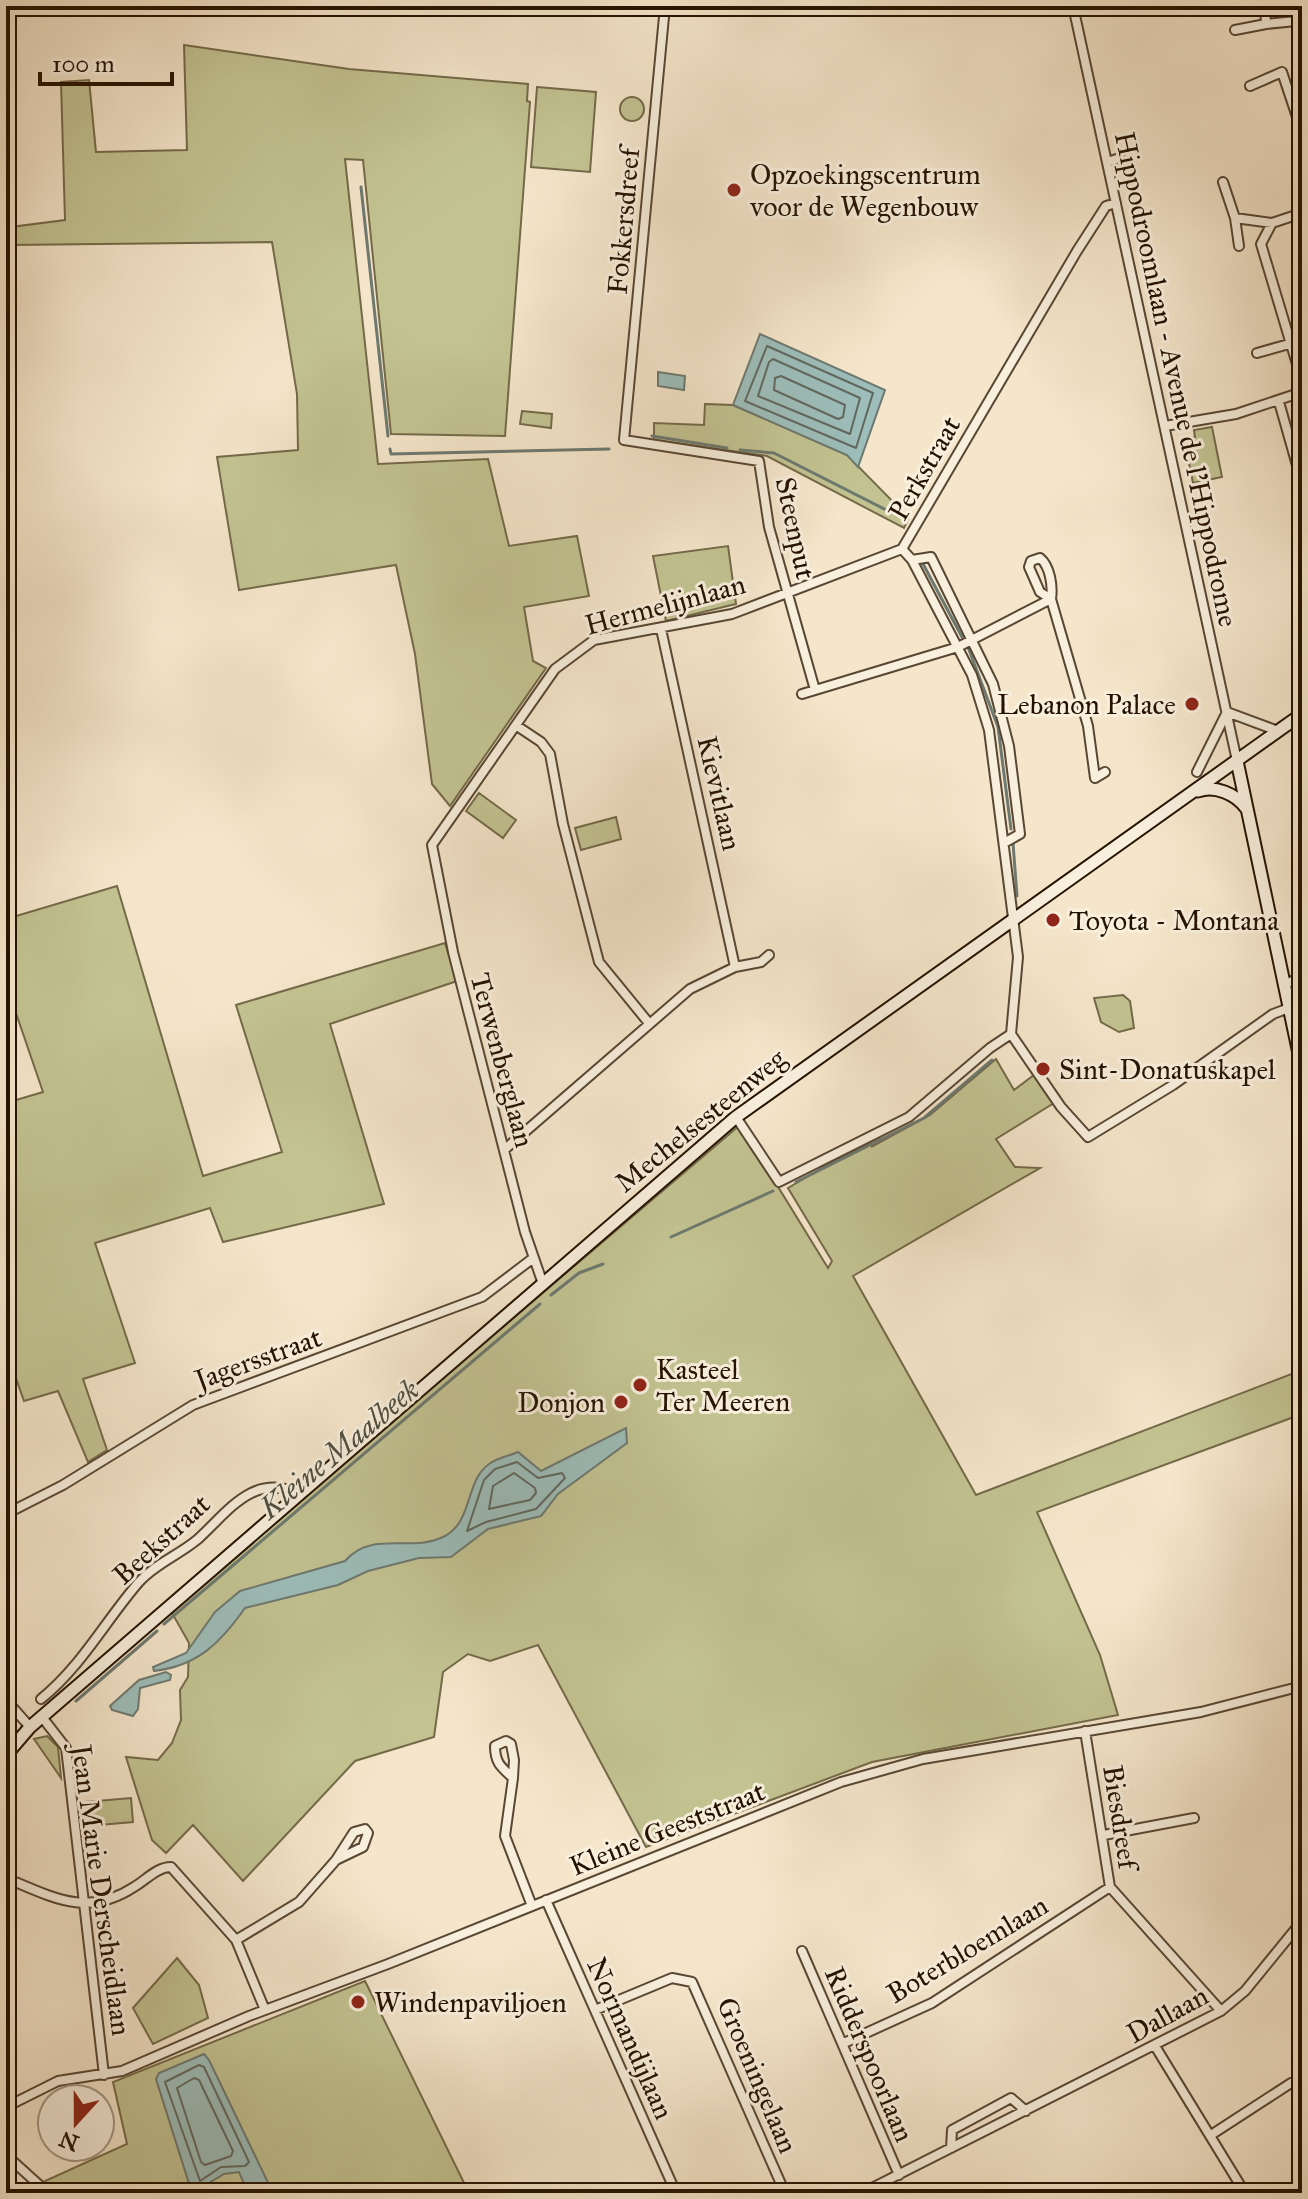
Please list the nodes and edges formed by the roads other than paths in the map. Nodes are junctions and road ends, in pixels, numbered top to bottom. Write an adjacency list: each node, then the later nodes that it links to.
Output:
1 (665, 6): 23 (street, Fokkersdreef)
2 (1073, 6): 10 (street, Hippodroomlaan - Avenue de l'Hippodrome)
3 (1265, 6): 5 (street)
4 (1302, 17): 5 (street)
5 (1266, 24): 6 (street)
6 (1235, 30)
7 (1250, 86): 8 (street)
8 (1302, 132)
9 (1120, 158): 10 (street)
10 (1107, 162): 12 (street, Hippodroomlaan - Avenue de l'Hippodrome)
11 (1223, 182): 14 (street)
12 (1116, 203): 22 (street, Hippodroomlaan - Avenue de l'Hippodrome); 25 (street, Perkstraat)
13 (1302, 213): 15 (street)
14 (1235, 218): 15 (street); 16 (street)
15 (1272, 223): 17 (street)
16 (1239, 246)
17 (1289, 344): 18 (street); 19 (street)
18 (1257, 353)
19 (1302, 381)
20 (1302, 392): 21 (street)
21 (1279, 402): 22 (street); 24 (street)
22 (1165, 426): 33 (street, Hippodroomlaan - Avenue de l'Hippodrome)
23 (624, 440): 27 (street, Steenput)
24 (1302, 483)
25 (902, 549): 26 (street, Perkstraat); 27 (street, Hermelijnlaan)
26 (912, 560): 29 (street); 30 (street, Perkstraat)
27 (787, 590): 28 (street, Hermelijnlaan); 31 (street, Steenput)
28 (661, 629): 35 (street, Hermelijnlaan); 46 (street, Kievitlaan)
29 (974, 639): 30 (street); 38 (street); 42 (street)
30 (958, 647): 31 (street); 42 (street, Perkstraat)
31 (815, 690): 32 (street)
32 (802, 694)
33 (1227, 712): 36 (street); 37 (street, Hippodroomlaan - Avenue de l'Hippodrome); 39 (street)
34 (1302, 714): 36 (main road, Mechelsesteenweg)
35 (517, 726): 43 (street, Hermelijnlaan); 50 (street)
36 (1278, 731): 37 (main road, Mechelsesteenweg)
37 (1237, 761): 40 (main road, Mechelsesteenweg); 41 (main road)
38 (1105, 772)
39 (1197, 772)
40 (1187, 797): 41 (main road); 44 (main road, Mechelsesteenweg)
41 (1247, 808): 48 (main road)
42 (1004, 843): 44 (street, Perkstraat)
43 (432, 845): 54 (street, Terwenberglaan)
44 (1013, 919): 51 (street, Perkstraat); 53 (main road, Mechelsesteenweg)
45 (769, 955): 46 (street)
46 (735, 967): 50 (street)
47 (1302, 976): 48 (street)
48 (1284, 985): 49 (main road)
49 (1289, 1008): 51 (street); 52 (main road)
50 (648, 1022): 54 (street)
51 (1011, 1034): 53 (street)
52 (1302, 1068)
53 (736, 1117): 56 (main road, Mechelsesteenweg)
54 (504, 1150): 55 (street, Terwenberglaan)
55 (532, 1259): 56 (street, Terwenberglaan); 58 (street, Jagersstraat)
56 (543, 1284): 57 (main road, Mechelsesteenweg)
57 (300, 1494): 60 (street, Beekstraat); 62 (main road, Mechelsesteenweg)
58 (6, 1514)
59 (1302, 1686): 64 (street, Kleine Geeststraat)
60 (41, 1699)
61 (6, 1700): 63 (street)
62 (42, 1717): 63 (main road, Mechelsesteenweg); 73 (street, Jean Marie Derscheidlaan)
63 (30, 1727): 65 (main road, Mechelsesteenweg)
64 (1085, 1731): 68 (street, Biesdreef); 72 (street, Kleine Geeststraat)
65 (6, 1755)
66 (513, 1778): 74 (street)
67 (1194, 1818): 68 (street)
68 (1104, 1835): 71 (street, Biesdreef)
69 (336, 1860): 76 (street)
70 (6, 1878): 73 (street)
71 (1110, 1887): 80 (street, Biesdreef); 81 (street, Boterbloemlaan)
72 (546, 1900): 74 (street, Kleine Geeststraat); 79 (street, Normandijlaan)
73 (85, 1903): 76 (street); 83 (street, Jean Marie Derscheidlaan)
74 (532, 1906): 78 (street, Kleine Geeststraat)
75 (1301, 1927): 80 (street, Dallaan)
76 (236, 1940): 78 (street)
77 (802, 1951): 81 (street, Ridderspoorlaan)
78 (265, 2010): 83 (street, Kleine Geeststraat)
79 (595, 2010): 93 (street, Normandijlaan); 94 (street, Groeningelaan)
80 (1221, 2011): 82 (street, Dallaan)
81 (844, 2043): 90 (street, Ridderspoorlaan)
82 (1155, 2046): 86 (street, Dallaan); 87 (street)
83 (104, 2075): 85 (street, Kleine Geeststraat)
84 (1291, 2083): 87 (street)
85 (6, 2107)
86 (1026, 2111): 88 (street, Dallaan); 88 (street, Dallaan)
87 (1211, 2135): 96 (street)
88 (951, 2148): 90 (street, Dallaan)
89 (6, 2155): 92 (street)
90 (899, 2175): 95 (street, Dallaan)
91 (1301, 2190): 97 (street)
92 (48, 2193)
93 (676, 2193)
94 (785, 2193)
95 (862, 2193)
96 (1245, 2193)
97 (1284, 2193)

